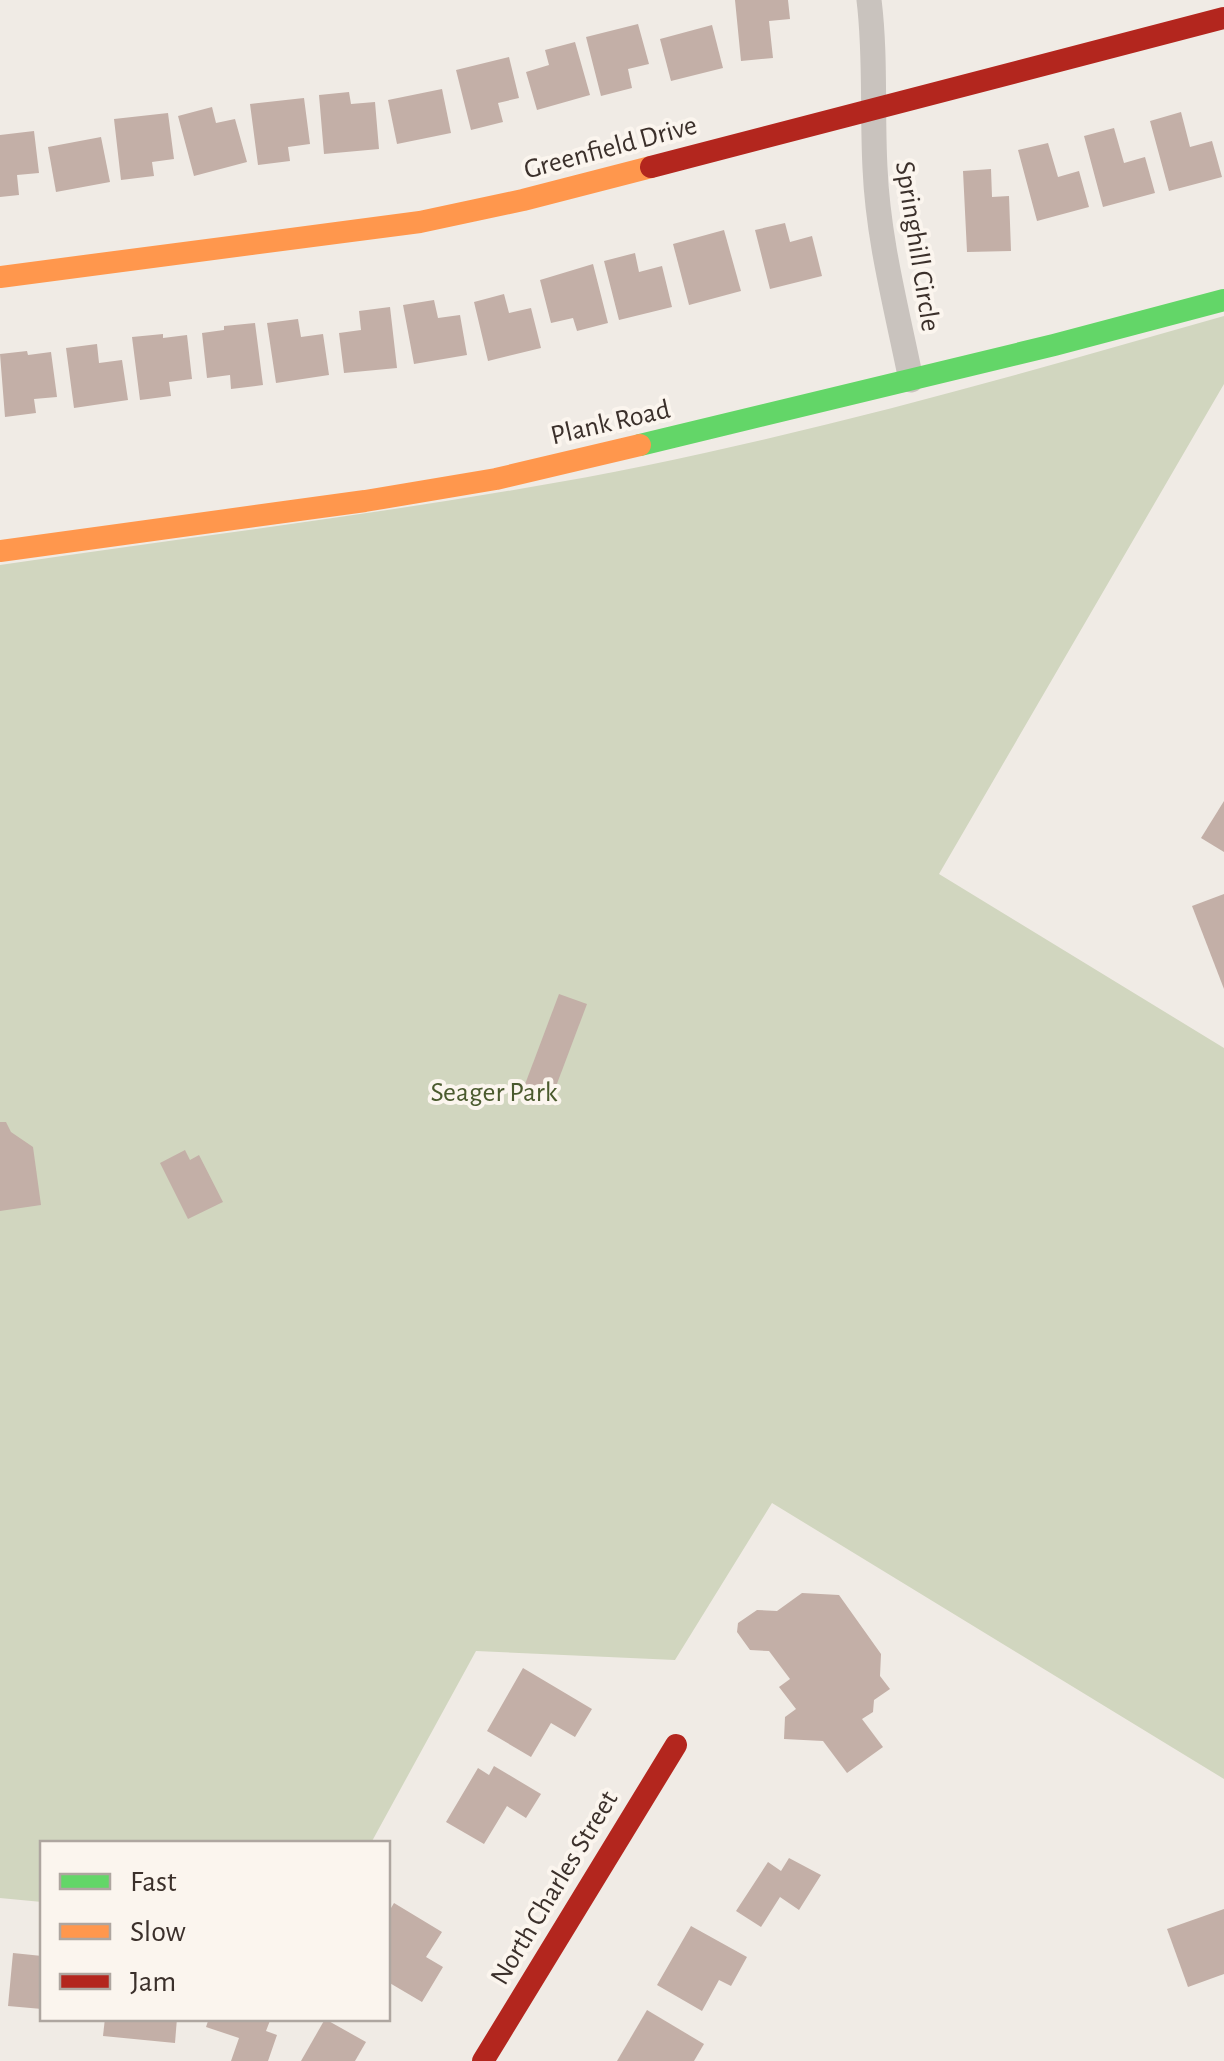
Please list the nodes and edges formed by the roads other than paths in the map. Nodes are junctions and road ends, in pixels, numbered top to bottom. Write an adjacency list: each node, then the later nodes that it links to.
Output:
1 (869, 0): 3 (street, Springhill Circle)
2 (1224, 18): 3 (street, Greenfield Drive)
3 (875, 109): 4 (street, Greenfield Drive); 6 (street, Springhill Circle)
4 (0, 277)
5 (1224, 300): 6 (street, Plank Road)
6 (911, 380): 7 (street, Plank Road)
7 (0, 552)
8 (676, 1745): 9 (street, North Charles Street)
9 (483, 2061)

